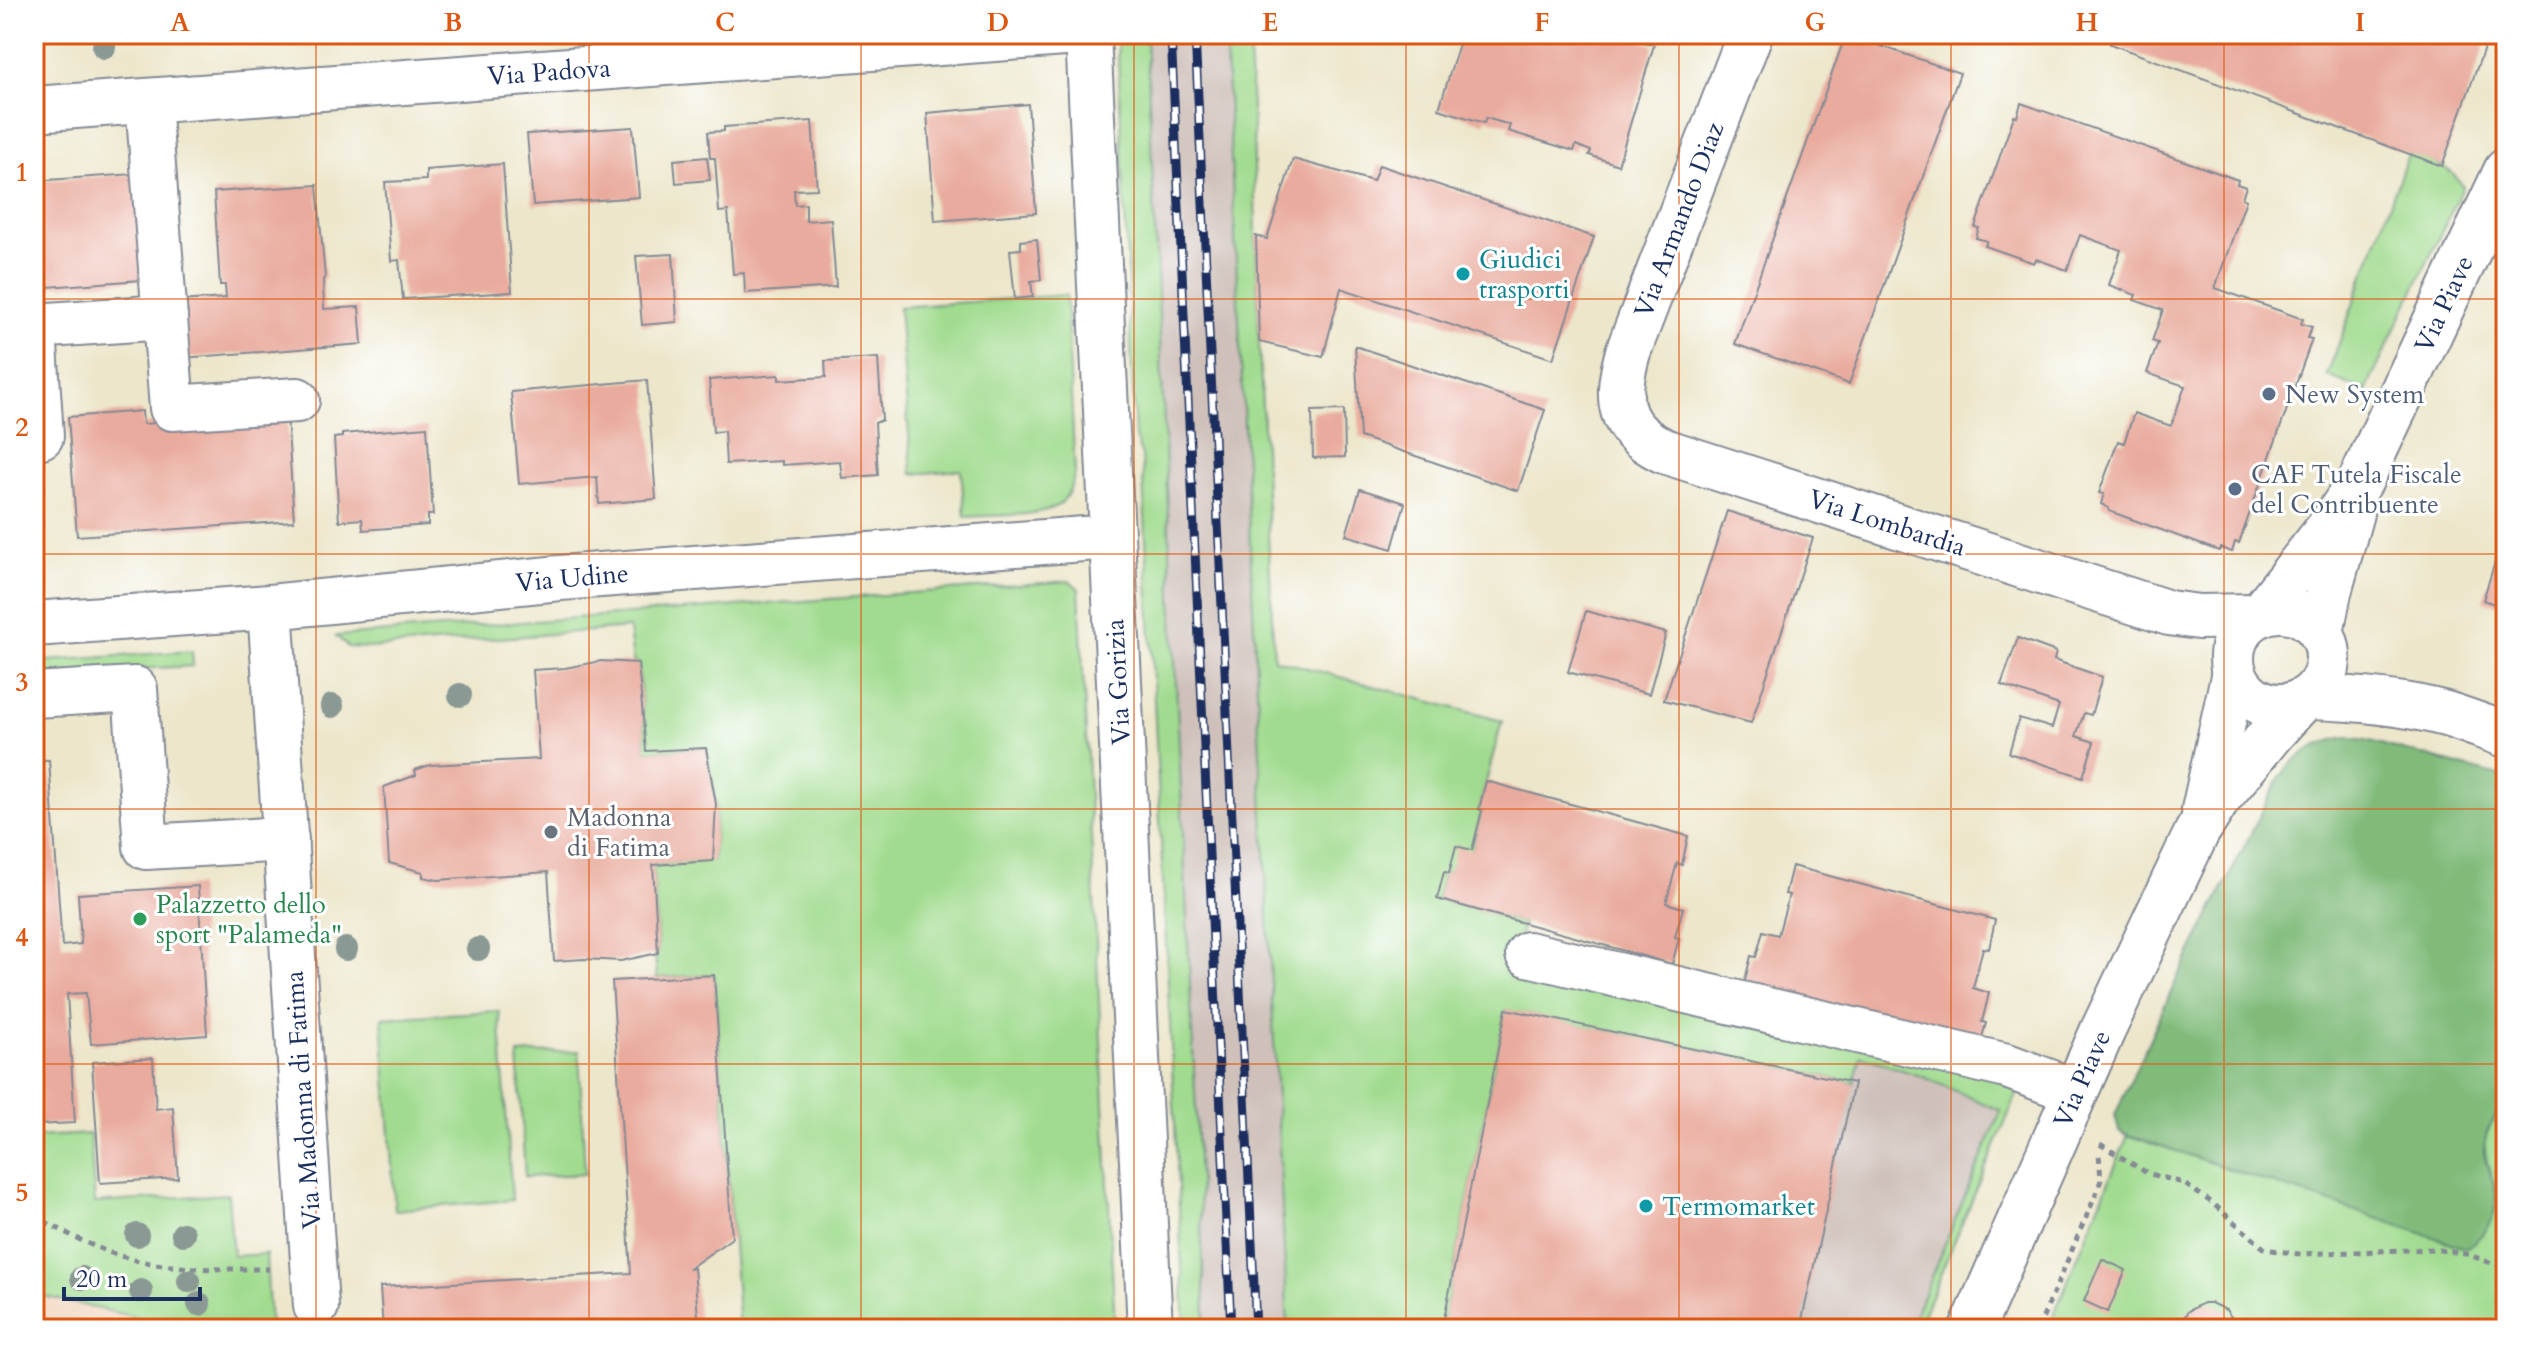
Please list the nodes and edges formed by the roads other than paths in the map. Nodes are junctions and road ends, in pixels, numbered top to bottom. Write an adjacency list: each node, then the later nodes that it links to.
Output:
1 (1065, 34): 4 (street, Via Padova)
2 (1088, 34): 13 (street, Via Gorizia)
3 (1750, 34): 10 (street, Via Armando Diaz)
4 (148, 102): 5 (street, Via Padova); 7 (street)
5 (34, 109)
6 (2506, 171): 12 (street, Via Piave)
7 (165, 317): 8 (street); 9 (street)
8 (34, 328): 11 (street)
9 (297, 400)
10 (1622, 410): 15 (street, Via Lombardia)
11 (41, 436)
12 (2361, 480): 16 (street, Via Piave); 18 (street, Via Piave)
13 (1111, 537): 14 (street, Via Udine); 29 (street, Via Gorizia)
14 (270, 607): 17 (street, Via Udine); 25 (street, Via Madonna di Fatima)
15 (2169, 613): 16 (street, Via Lombardia); 19 (street, Via Lombardia)
16 (2258, 614): 18 (street); 19 (street)
17 (34, 624)
18 (2323, 637): 21 (street); 22 (street)
19 (2233, 667): 21 (street); 24 (street, Via Piave)
20 (34, 695): 25 (street)
21 (2304, 699): 22 (street); 24 (street, Via Piave)
22 (2447, 715): 23 (street)
23 (2506, 735)
24 (2197, 832): 27 (street, Via Piave)
25 (286, 839): 28 (street, Via Madonna di Fatima)
26 (1528, 954): 27 (street)
27 (2076, 1092): 30 (street, Via Piave)
28 (315, 1286)
29 (1150, 1329)
30 (1972, 1329)

